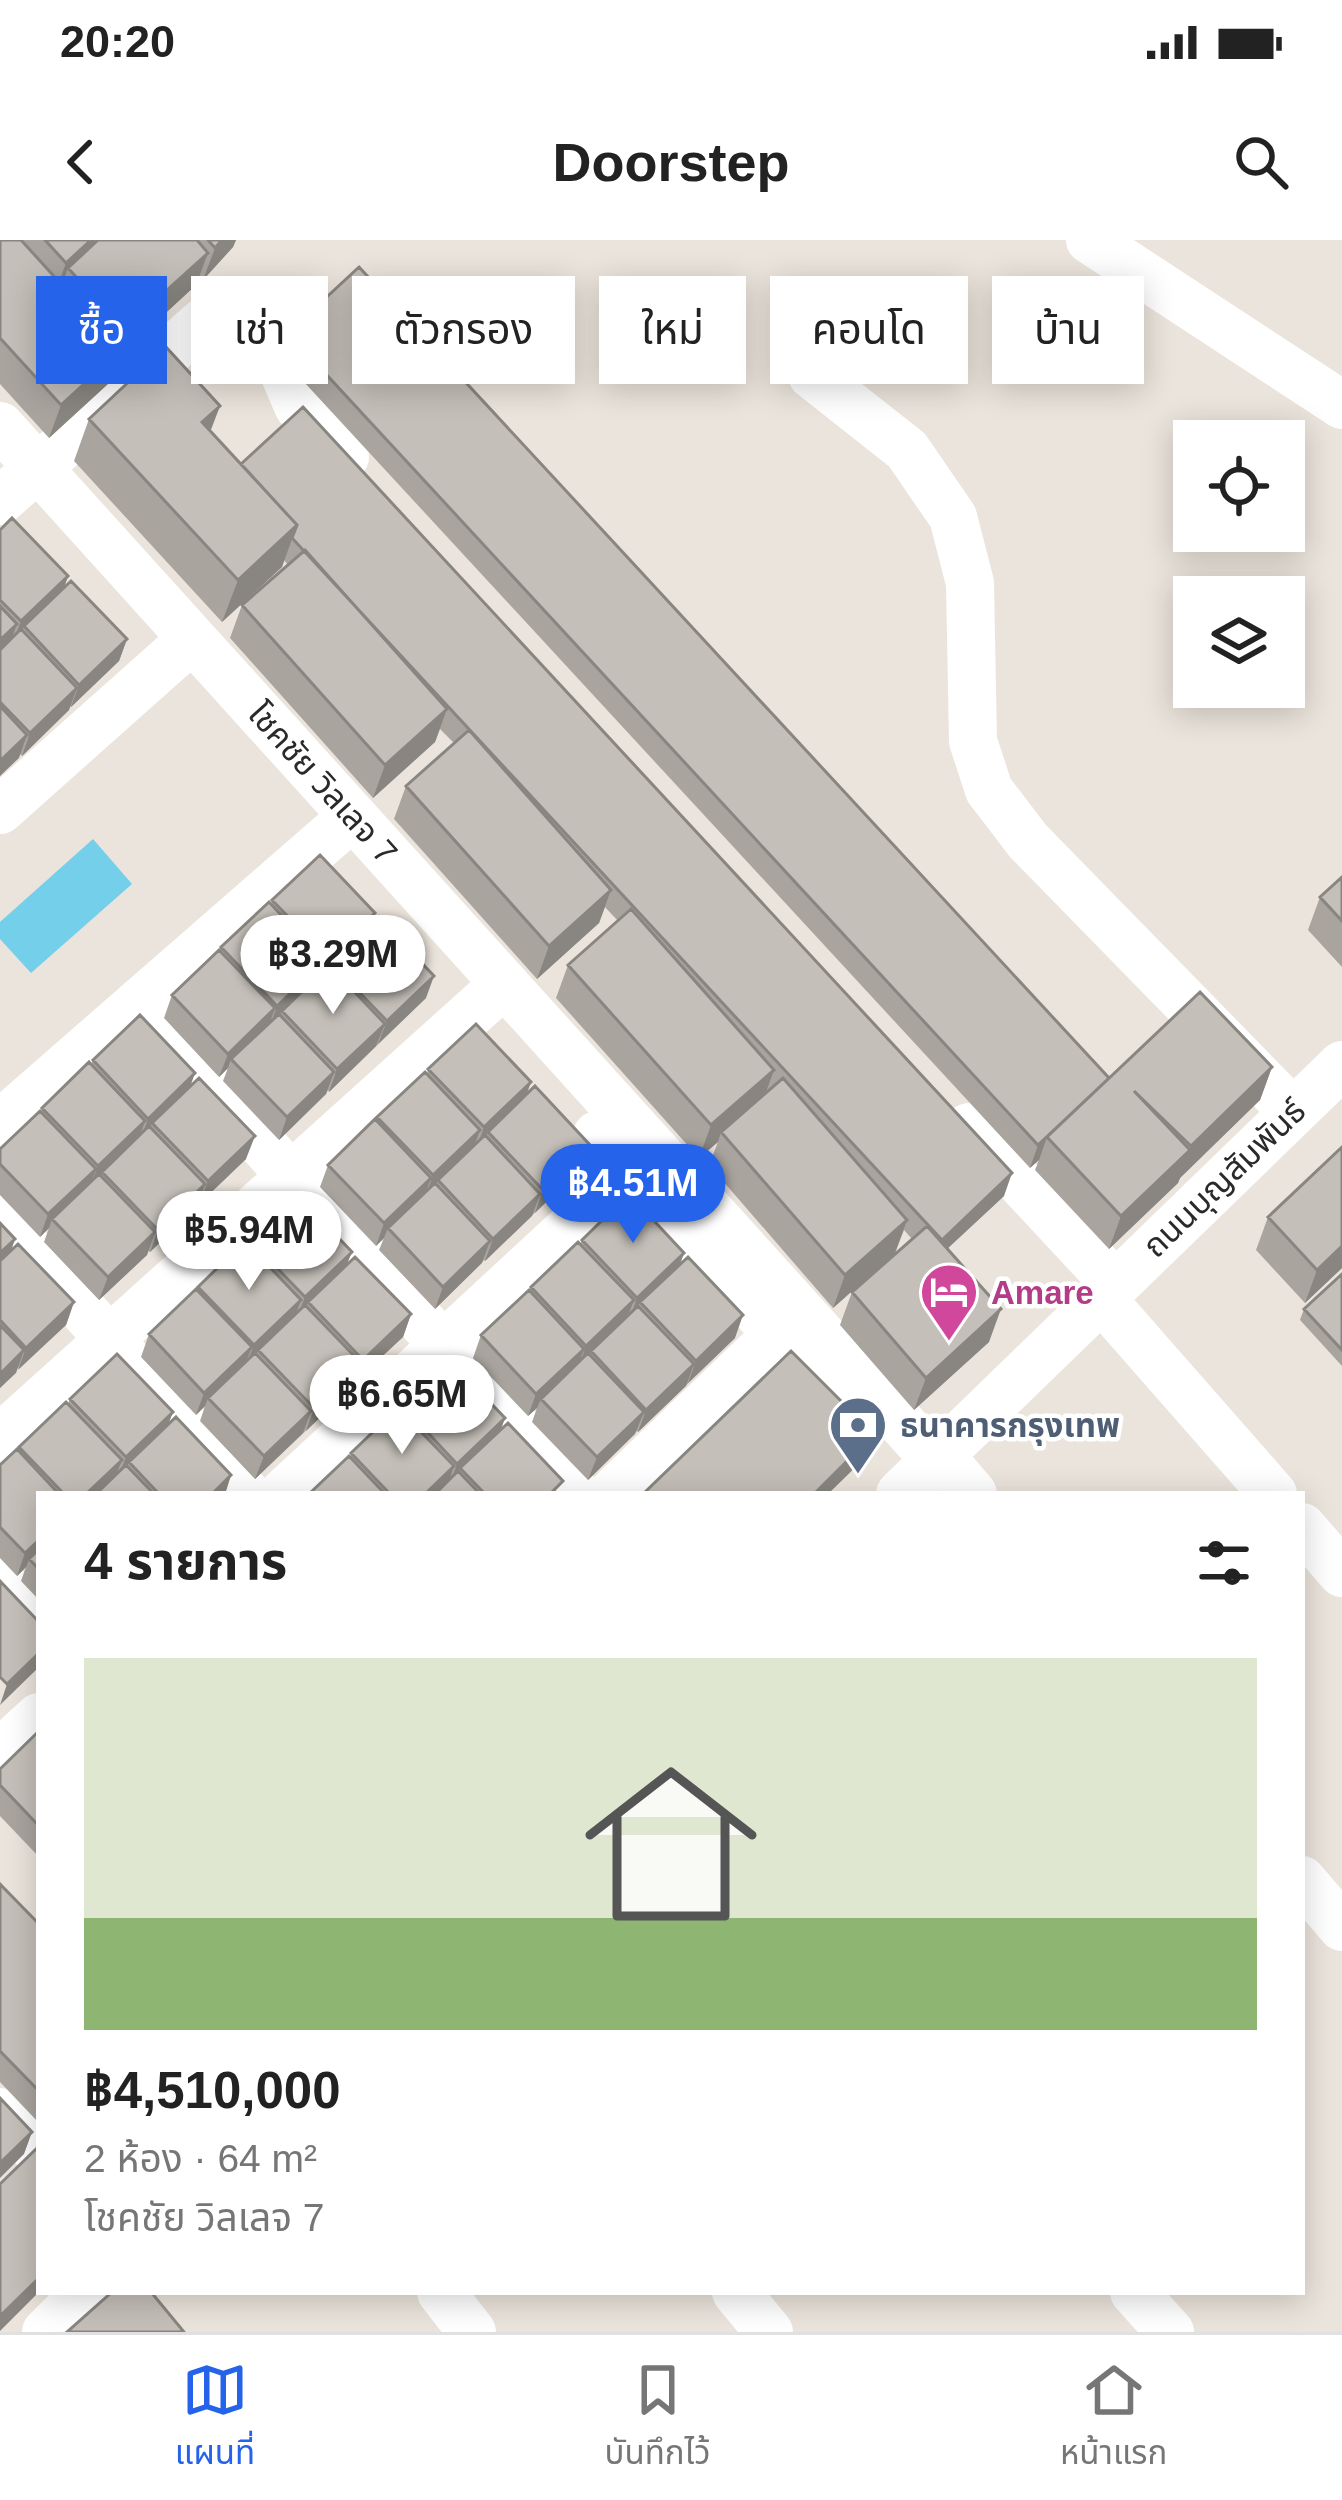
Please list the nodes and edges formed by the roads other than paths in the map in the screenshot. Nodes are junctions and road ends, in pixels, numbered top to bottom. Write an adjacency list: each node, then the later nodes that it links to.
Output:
1 (1090, 240): 5 (street)
2 (191, 332): 7 (street)
3 (289, 384): 8 (street)
4 (823, 384): 16 (street)
5 (1342, 405)
6 (0, 426): 7 (street, โชคชัย วิลเลจ 7)
7 (13, 482): 9 (street, โชคชัย วิลเลจ 7)
8 (380, 494)
9 (182, 647): 10 (street); 11 (street, โชคชัย วิลเลจ 7)
10 (0, 810)
11 (344, 825): 12 (street, โชคชัย วิลเลจ 7); 13 (street)
12 (492, 993): 18 (street, โชคชัย วิลเลจ 7); 19 (street)
13 (137, 1005): 17 (street); 19 (street)
14 (1342, 1065): 16 (street, ถนนบุญสัมพันธ์)
15 (935, 1091): 21 (street)
16 (1292, 1111): 21 (street, ถนนบุญสัมพันธ์)
17 (0, 1124)
18 (642, 1161): 22 (street, โชคชัย วิลเลจ 7); 24 (street)
19 (290, 1175): 23 (street); 24 (street)
20 (0, 1217): 23 (street)
21 (1108, 1291): 26 (street, ถนนบุญสัมพันธ์); 32 (street)
22 (788, 1323): 26 (street, โชคชัย วิลเลจ 7); 30 (street)
23 (110, 1338): 25 (street); 27 (street)
24 (440, 1347): 28 (street); 29 (street)
25 (0, 1438)
26 (922, 1472): 31 (street, โชคชัย วิลเลจ 7)
27 (244, 1491)
28 (286, 1491)
29 (574, 1491)
30 (614, 1491)
31 (966, 1491)
32 (1271, 1491)
33 (1305, 1530): 34 (street)
34 (1342, 1573)
35 (0, 1581): 36 (street)
36 (36, 1622)
37 (36, 1720): 38 (street)
38 (0, 1753)
39 (1305, 1884): 40 (street)
40 (1342, 1927)
41 (0, 2112): 42 (street)
42 (36, 2150)
43 (83, 2295): 47 (street)
44 (443, 2295): 48 (street)
45 (738, 2295): 49 (street)
46 (1137, 2295): 50 (street)
47 (46, 2332)
48 (472, 2332)
49 (769, 2332)
50 (1170, 2332)

